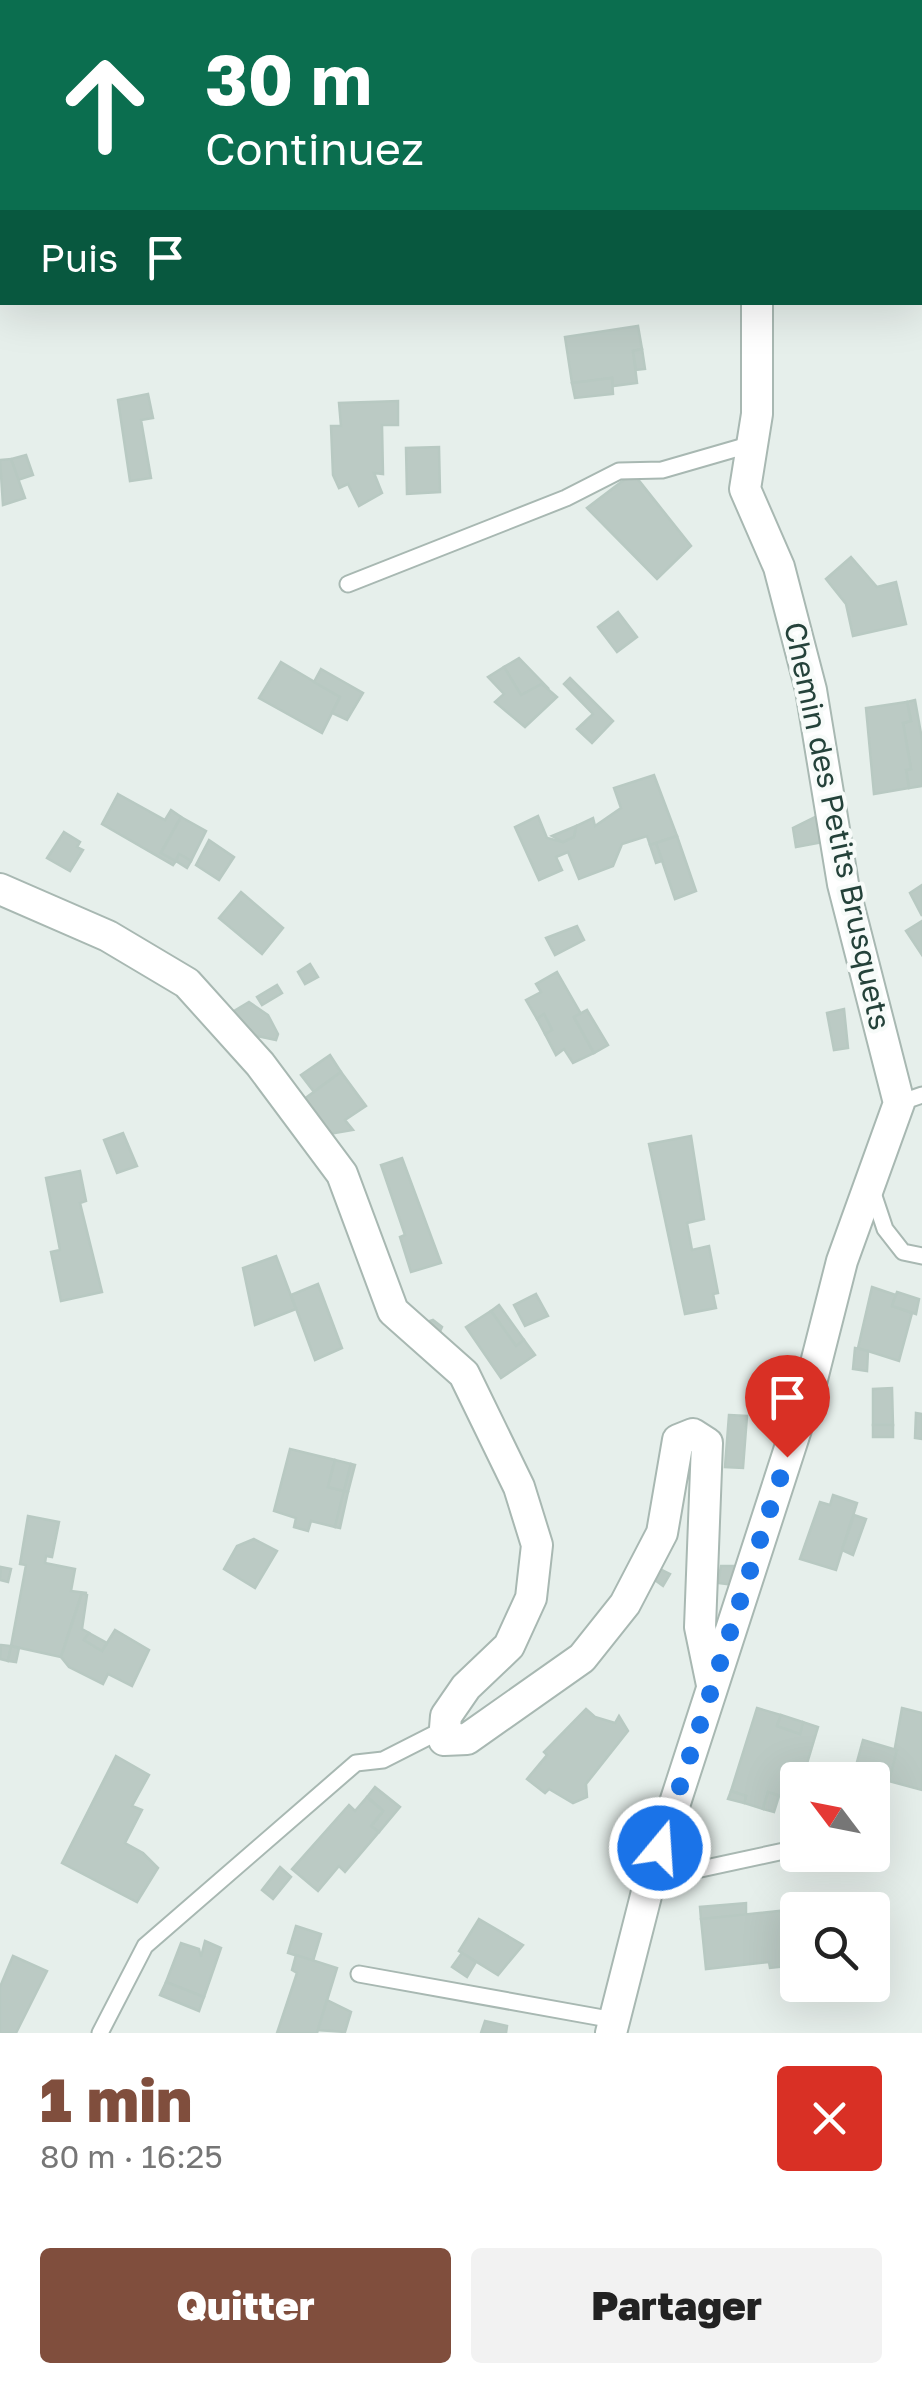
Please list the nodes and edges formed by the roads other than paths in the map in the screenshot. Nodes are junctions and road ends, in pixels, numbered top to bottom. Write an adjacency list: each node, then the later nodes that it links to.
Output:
1 (757, 305): 2 (street, Chemin des Petits Brusquets)
2 (752, 444): 3 (lane); 5 (street, Chemin des Petits Brusquets)
3 (348, 584)
4 (0, 889): 9 (street)
5 (911, 1099): 6 (street, Chemin des Petits Brusquets)
6 (870, 1184): 7 (lane); 8 (street, Chemin des Petits Brusquets)
7 (922, 1256)
8 (713, 1688): 9 (street); 11 (street, Chemin des Petits Brusquets)
9 (444, 1729): 14 (lane)
10 (780, 1852): 11 (lane)
11 (650, 1880): 13 (street, Chemin des Petits Brusquets)
12 (359, 1974): 13 (lane)
13 (612, 2027)
14 (100, 2033)

